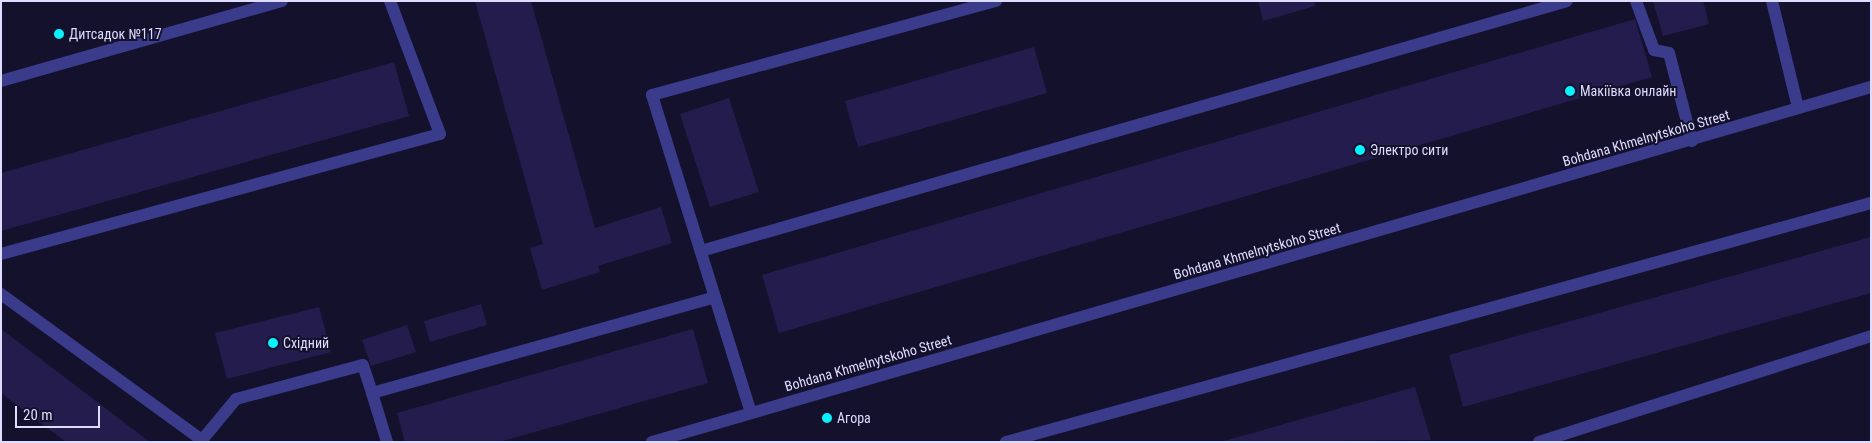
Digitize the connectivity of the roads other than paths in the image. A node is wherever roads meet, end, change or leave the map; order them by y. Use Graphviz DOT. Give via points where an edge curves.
graph roads {
  1 [pos="282,1"];
  2 [pos="390,1"];
  3 [pos="996,1"];
  4 [pos="1567,1"];
  5 [pos="1636,1"];
  6 [pos="1772,1"];
  7 [pos="1,81"];
  8 [pos="1871,87"];
  9 [pos="1798,108"];
  10 [pos="1692,141"];
  11 [pos="1871,203"];
  12 [pos="701,251"];
  13 [pos="1,254"];
  14 [pos="1,294"];
  15 [pos="715,297"];
  16 [pos="1871,336"];
  17 [pos="372,393"];
  18 [pos="751,413"];
  19 [pos="387,442"];
  20 [pos="652,442"];
  21 [pos="1006,442"];
  22 [pos="1539,442"];
  1 -- 7 [label="street"];
  2 -- 13 [label="street" via="440,134"];
  3 -- 12 [label="street" via="652,95"];
  4 -- 12 [label="street"];
  5 -- 10 [label="street" via="1654,50 1669,53"];
  6 -- 9 [label="street"];
  8 -- 9 [label="street, Bohdana Khmelnytskoho Street"];
  9 -- 10 [label="street, Bohdana Khmelnytskoho Street"];
  10 -- 18 [label="street, Bohdana Khmelnytskoho Street"];
  11 -- 21 [label="street"];
  12 -- 15 [label="street"];
  14 -- 17 [label="street" via="202,440 236,398 363,365"];
  15 -- 17 [label="street"];
  15 -- 18 [label="street"];
  16 -- 22 [label="street"];
  17 -- 19 [label="street"];
  18 -- 20 [label="street, Bohdana Khmelnytskoho Street"];
}
